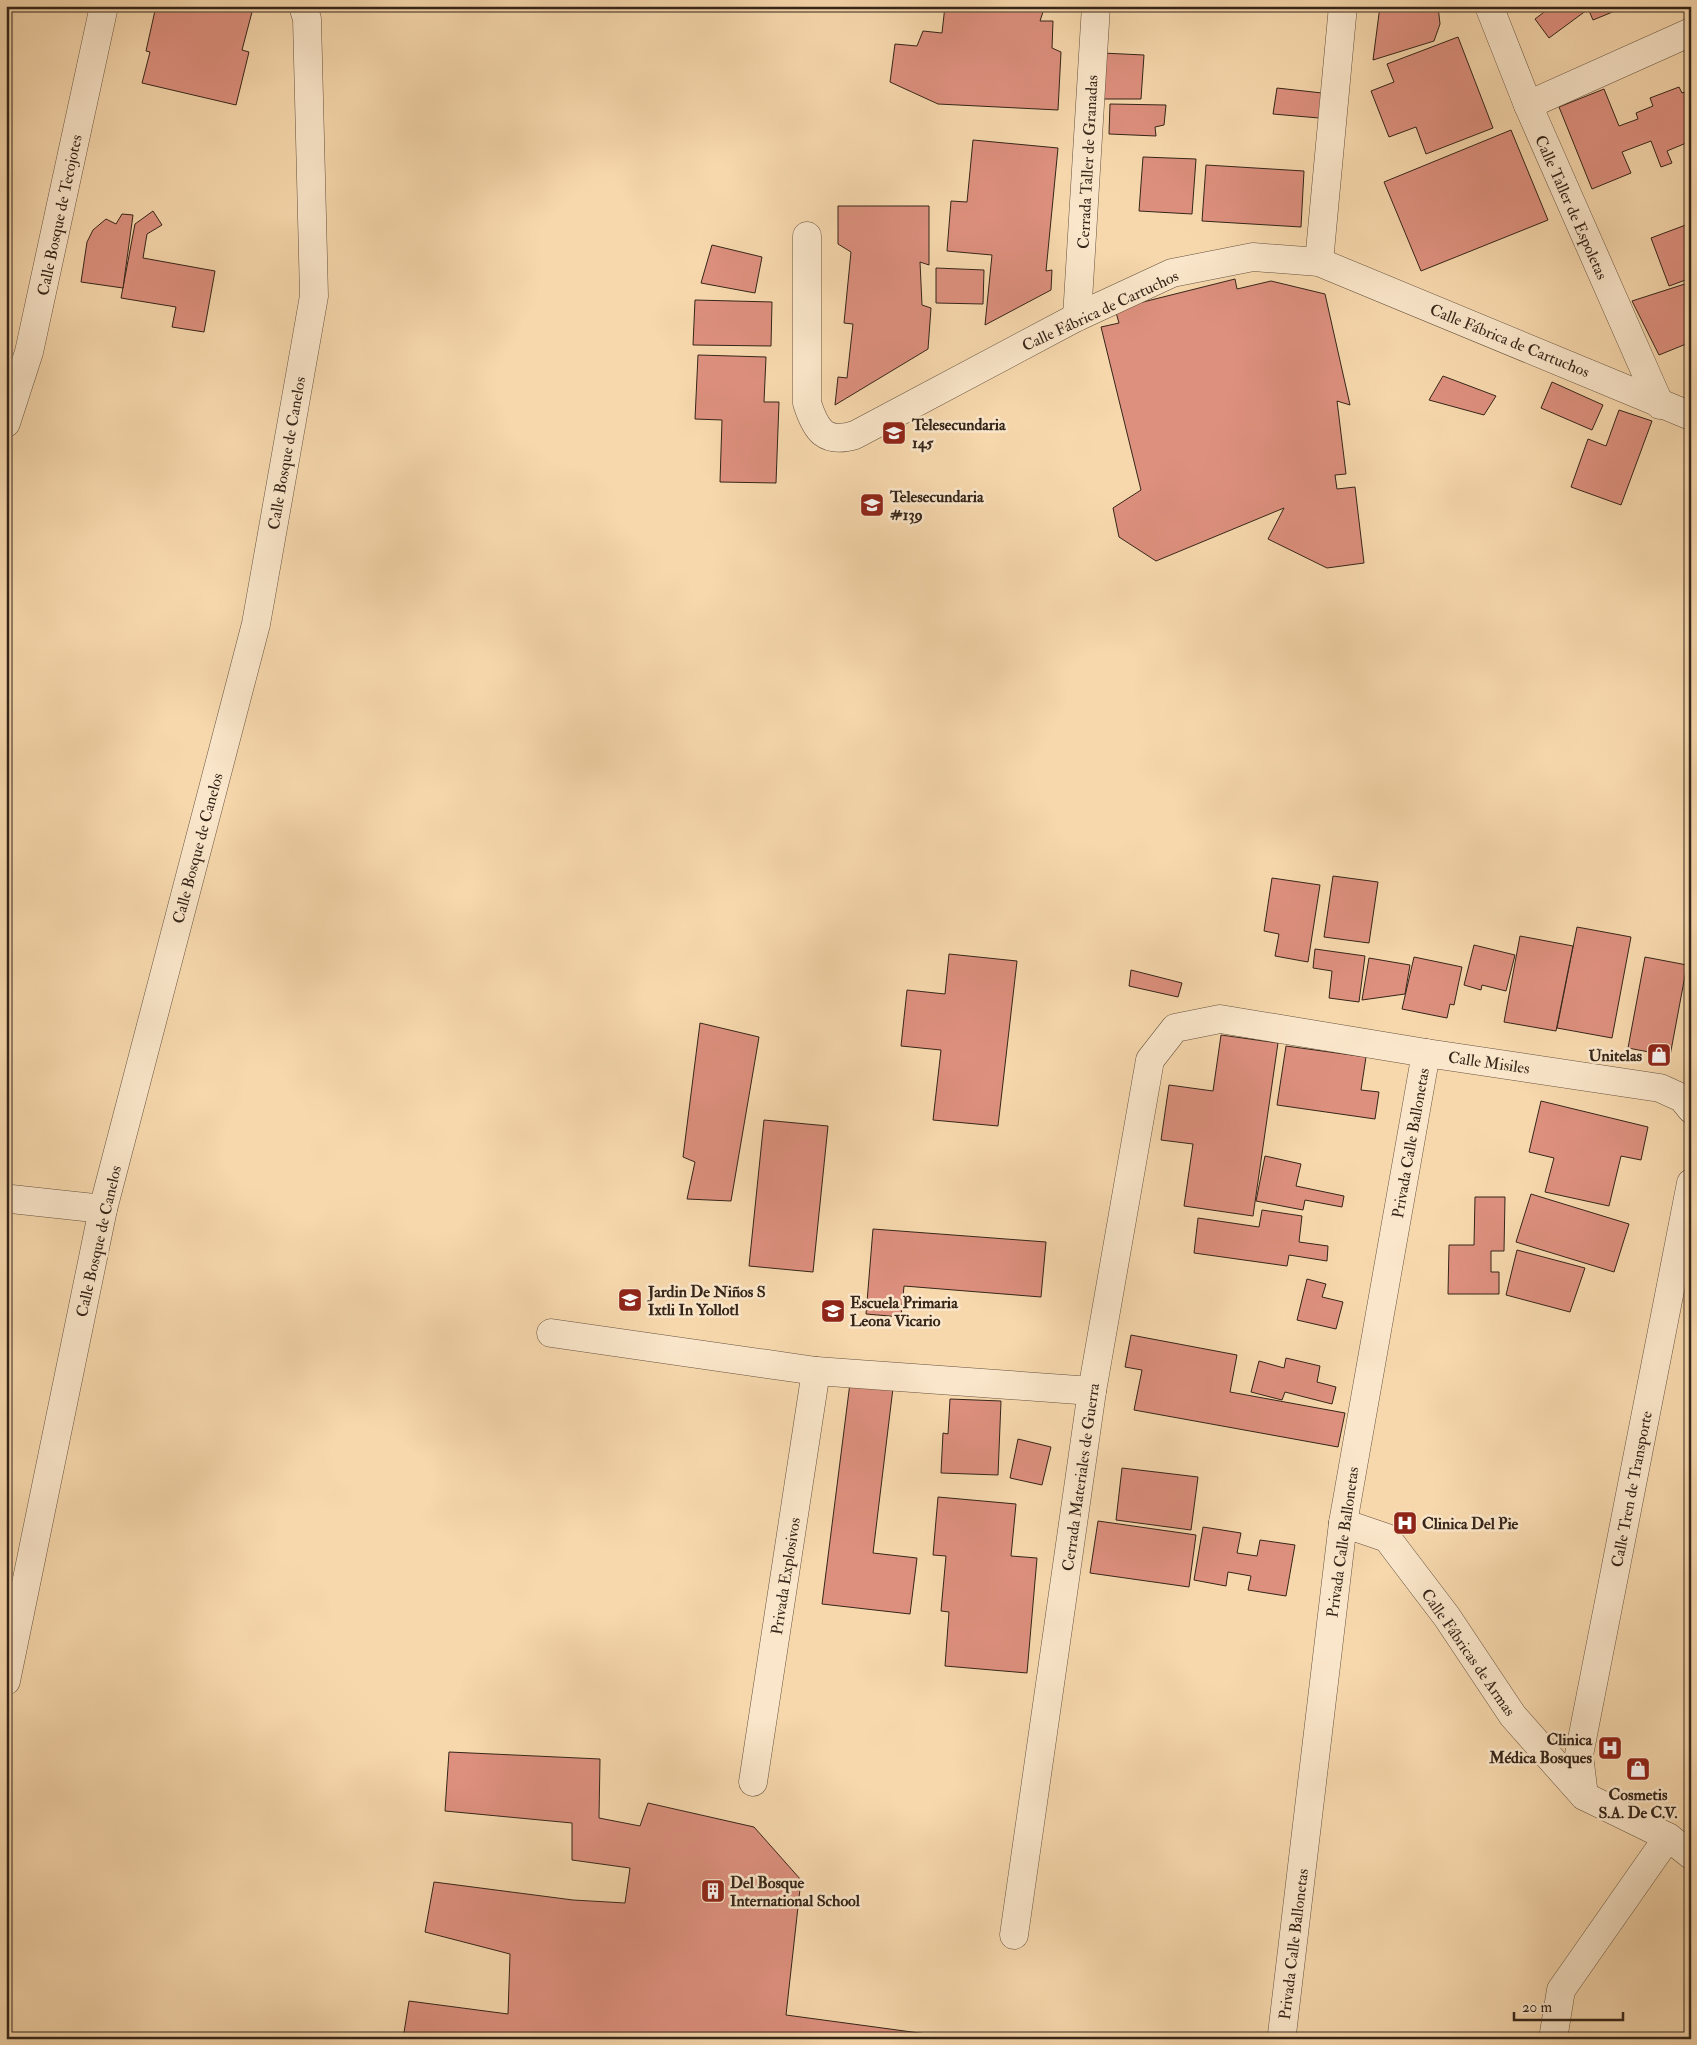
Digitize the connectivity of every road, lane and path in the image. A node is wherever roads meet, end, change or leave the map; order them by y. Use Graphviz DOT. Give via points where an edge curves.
graph roads {
  1 [pos="104,6"];
  2 [pos="303,6"];
  3 [pos="1096,6"];
  4 [pos="1343,6"];
  5 [pos="1489,6"];
  6 [pos="1691,32"];
  7 [pos="1528,105"];
  8 [pos="807,236"];
  9 [pos="1319,262"];
  10 [pos="1078,317"];
  11 [pos="1660,405"];
  12 [pos="1691,416"];
  13 [pos="6,423"];
  14 [pos="1176,1028"];
  15 [pos="1426,1053"];
  16 [pos="1687,1104"];
  17 [pos="1691,1183"];
  18 [pos="6,1200"];
  19 [pos="103,1209"];
  20 [pos="551,1333"];
  21 [pos="816,1371"];
  22 [pos="1092,1391"];
  23 [pos="1342,1523"];
  24 [pos="6,1682"];
  25 [pos="753,1782"];
  26 [pos="1584,1796"];
  27 [pos="1668,1837"];
  28 [pos="1691,1855"];
  29 [pos="1014,1935"];
  30 [pos="1282,2034"];
  31 [pos="1553,2039"];
  1 -- 13 [label="street, Calle Bosque de Tecojotes" via="29,352"];
  2 -- 19 [label="street, Calle Bosque de Canelos" via="307,19 313,305 256,624"];
  3 -- 10 [label="street, Cerrada Taller de Granadas"];
  4 -- 9 [label="street"];
  5 -- 7 [label="street, Calle Taller de Espoletas"];
  6 -- 7 [label="street"];
  7 -- 11 [label="street, Calle Taller de Espoletas"];
  8 -- 10 [label="street, Calle Fábrica de Cartuchos" via="807,404 813,422 826,436 840,440 855,435"];
  9 -- 10 [label="street, Calle Fábrica de Cartuchos" via="1253,258 1172,273"];
  9 -- 11 [label="street, Calle Fábrica de Cartuchos" via="1572,365"];
  11 -- 12 [label="street, Calle Fábrica de Cartuchos"];
  14 -- 15 [label="street, Calle Misiles" via="1220,1019"];
  14 -- 22 [label="street, Cerrada Materiales de Guerra" via="1150,1060"];
  15 -- 16 [label="street, Calle Misiles" via="1660,1088"];
  15 -- 23 [label="street, Privada Calle Ballonetas"];
  17 -- 26 [label="street, Calle Tren de Transporte" via="1579,1755"];
  18 -- 19 [label="street"];
  19 -- 24 [label="street, Calle Bosque de Canelos"];
  20 -- 21 [label="street"];
  21 -- 22 [label="street"];
  21 -- 25 [label="street, Privada Explosivos"];
  22 -- 29 [label="street, Cerrada Materiales de Guerra"];
  23 -- 26 [label="street, Calle Fábricas de Armas" via="1387,1538 1447,1617 1513,1716"];
  23 -- 30 [label="street, Privada Calle Ballonetas"];
  26 -- 27 [label="street, Calle Fábricas de Armas"];
  27 -- 28 [label="street, Calle Fábricas de Armas"];
  27 -- 31 [label="street" via="1561,1990"];
}
